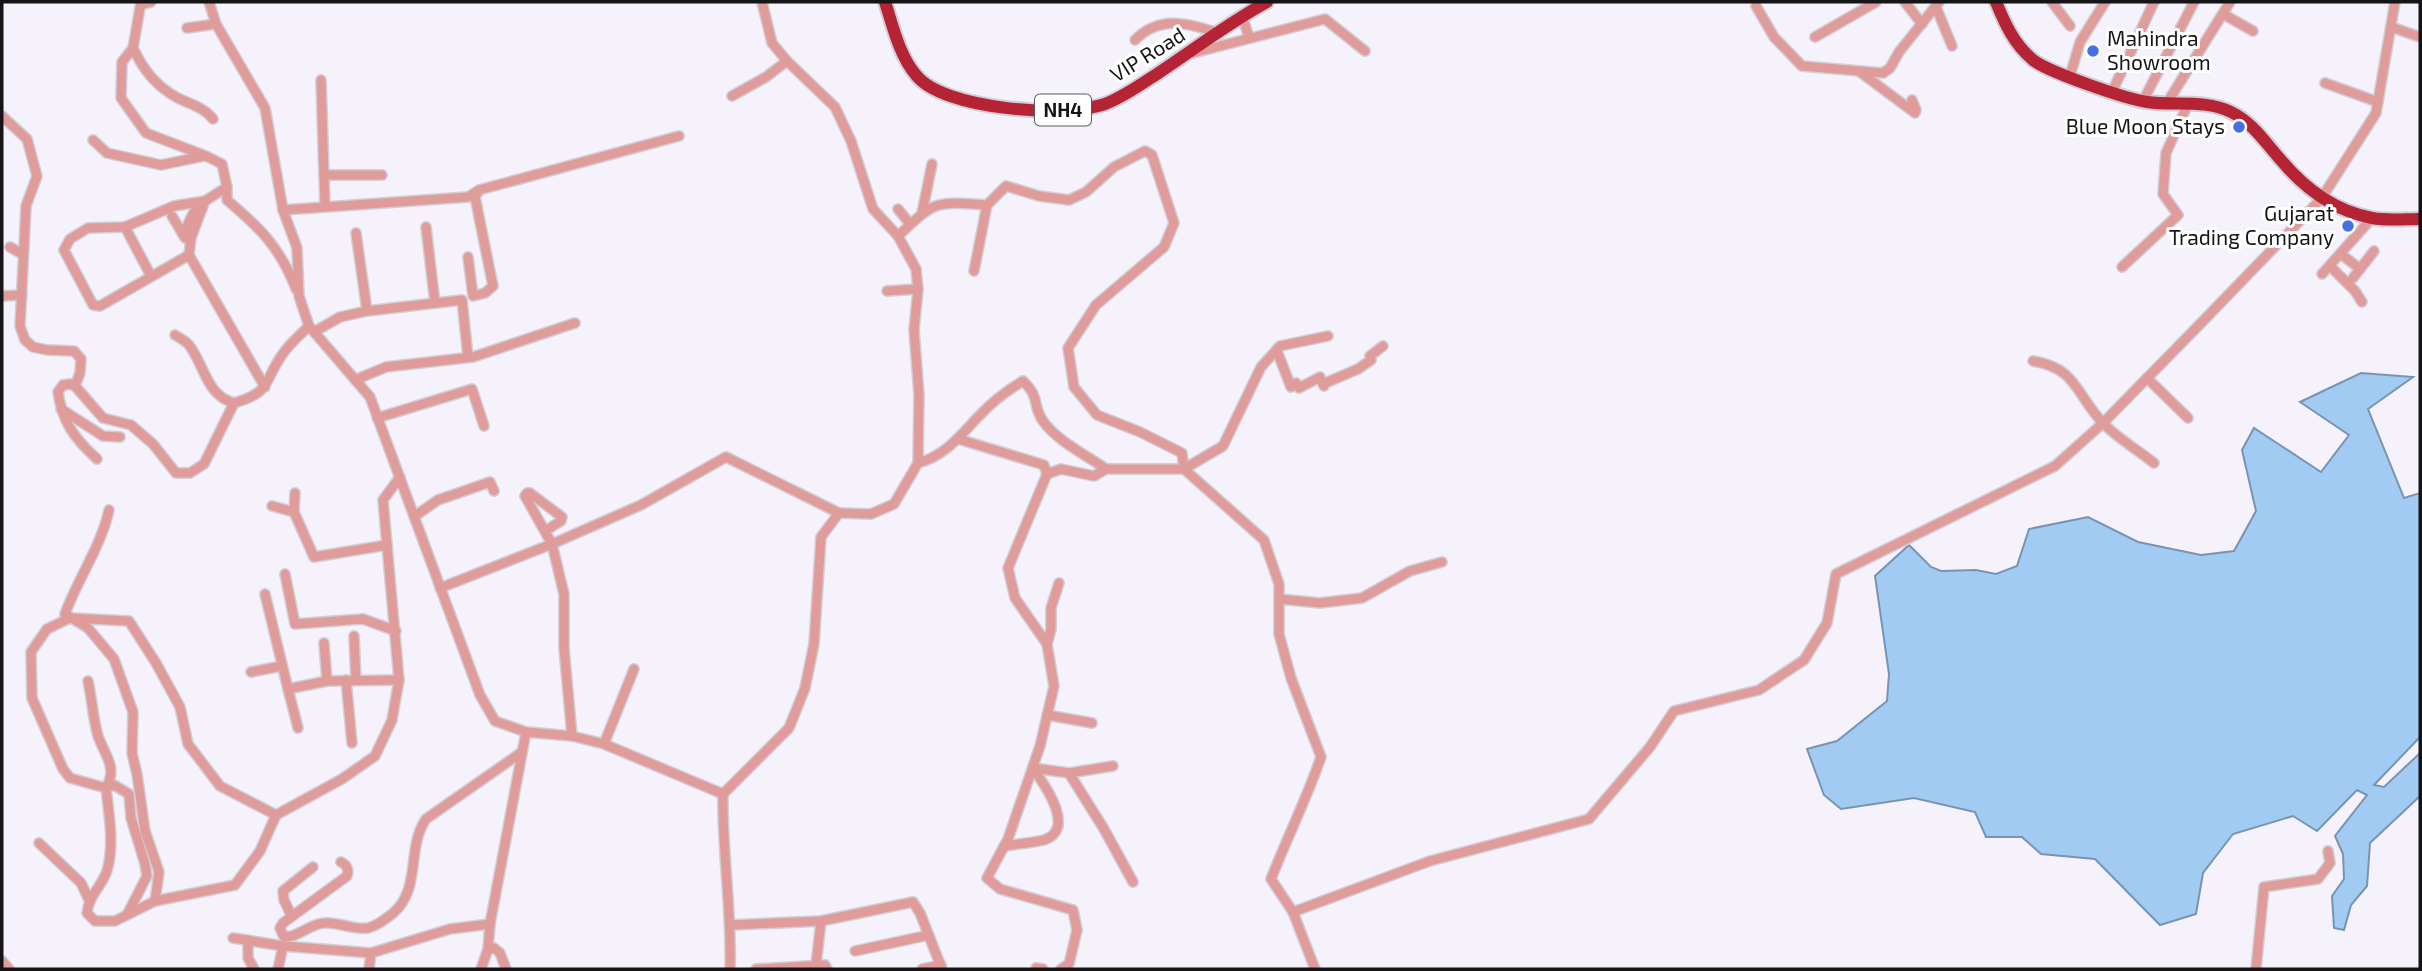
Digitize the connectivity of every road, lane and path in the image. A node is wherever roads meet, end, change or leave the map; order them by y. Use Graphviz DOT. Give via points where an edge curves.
graph roads {
  1 [pos="151,2"];
  2 [pos="209,2"];
  3 [pos="762,2"];
  4 [pos="885,2"];
  5 [pos="1267,2"];
  6 [pos="1876,2"];
  7 [pos="1905,2"];
  8 [pos="1996,2"];
  9 [pos="2052,2"];
  10 [pos="2105,2"];
  11 [pos="2154,2"];
  12 [pos="2194,2"];
  13 [pos="2230,2"];
  14 [pos="2395,2"];
  15 [pos="141,3"];
  16 [pos="1937,4"];
  17 [pos="1756,6"];
  18 [pos="2223,14"];
  19 [pos="1242,16"];
  20 [pos="216,24"];
  21 [pos="1922,24"];
  22 [pos="2070,26"];
  23 [pos="2391,27"];
  24 [pos="187,28"];
  25 [pos="2253,30"];
  26 [pos="1219,33"];
  27 [pos="1249,37"];
  28 [pos="1815,37"];
  29 [pos="2420,37"];
  30 [pos="1135,40"];
  31 [pos="1952,46"];
  32 [pos="133,48"];
  33 [pos="1364,51"];
  34 [pos="1186,54"];
  35 [pos="787,61"];
  36 [pos="1858,71"];
  37 [pos="2070,76"];
  38 [pos="321,80"];
  39 [pos="2325,83"];
  40 [pos="2112,92"];
  41 [pos="732,96"];
  42 [pos="1912,100"];
  43 [pos="2143,101"];
  44 [pos="2378,102"];
  45 [pos="2167,103"];
  46 [pos="2188,104"];
  47 [pos="2,116"];
  48 [pos="214,119"];
  49 [pos="679,136"];
  50 [pos="93,140"];
  51 [pos="206,156"];
  52 [pos="932,164"];
  53 [pos="382,174"];
  54 [pos="324,175"];
  55 [pos="227,187"];
  56 [pos="478,190"];
  57 [pos="2321,199"];
  58 [pos="203,204"];
  59 [pos="987,205"];
  60 [pos="326,207"];
  61 [pos="898,209"];
  62 [pos="283,210"];
  63 [pos="922,213"];
  64 [pos="172,216"];
  65 [pos="2372,218"];
  66 [pos="2420,219"];
  67 [pos="910,224"];
  68 [pos="125,227"];
  69 [pos="426,227"];
  70 [pos="356,233"];
  71 [pos="898,236"];
  72 [pos="10,247"];
  73 [pos="2375,251"];
  74 [pos="22,254"];
  75 [pos="2341,254"];
  76 [pos="189,255"];
  77 [pos="468,257"];
  78 [pos="2330,266"];
  79 [pos="2122,267"];
  80 [pos="2360,269"];
  81 [pos="974,271"];
  82 [pos="2322,274"];
  83 [pos="151,276"];
  84 [pos="2353,278"];
  85 [pos="918,289"];
  86 [pos="887,292"];
  87 [pos="22,295"];
  88 [pos="2,296"];
  89 [pos="299,296"];
  90 [pos="2362,302"];
  91 [pos="435,303"];
  92 [pos="367,311"];
  93 [pos="575,323"];
  94 [pos="311,329"];
  95 [pos="175,335"];
  96 [pos="1328,336"];
  97 [pos="1383,346"];
  98 [pos="1277,351"];
  99 [pos="468,358"];
  100 [pos="2033,361"];
  101 [pos="2147,379"];
  102 [pos="355,380"];
  103 [pos="75,386"];
  104 [pos="265,387"];
  105 [pos="234,403"];
  106 [pos="61,409"];
  107 [pos="377,418"];
  108 [pos="2188,418"];
  109 [pos="2103,423"];
  110 [pos="484,425"];
  111 [pos="120,438"];
  112 [pos="958,439"];
  113 [pos="97,458"];
  114 [pos="918,463"];
  115 [pos="2154,463"];
  116 [pos="1106,469"];
  117 [pos="1184,469"];
  118 [pos="1047,474"];
  119 [pos="400,477"];
  120 [pos="495,491"];
  121 [pos="295,493"];
  122 [pos="272,506"];
  123 [pos="109,510"];
  124 [pos="294,512"];
  125 [pos="839,513"];
  126 [pos="415,516"];
  127 [pos="545,531"];
  128 [pos="552,544"];
  129 [pos="387,545"];
  130 [pos="1442,562"];
  131 [pos="285,574"];
  132 [pos="1059,583"];
  133 [pos="440,588"];
  134 [pos="265,594"];
  135 [pos="1279,599"];
  136 [pos="70,618"];
  137 [pos="396,631"];
  138 [pos="354,636"];
  139 [pos="324,643"];
  140 [pos="1047,644"];
  141 [pos="282,666"];
  142 [pos="635,669"];
  143 [pos="251,672"];
  144 [pos="351,680"];
  145 [pos="399,680"];
  146 [pos="88,681"];
  147 [pos="327,681"];
  148 [pos="288,689"];
  149 [pos="1047,715"];
  150 [pos="1092,723"];
  151 [pos="298,728"];
  152 [pos="526,732"];
  153 [pos="572,736"];
  154 [pos="352,743"];
  155 [pos="604,744"];
  156 [pos="522,752"];
  157 [pos="1113,766"];
  158 [pos="1033,768"];
  159 [pos="1069,774"];
  160 [pos="106,788"];
  161 [pos="723,794"];
  162 [pos="276,815"];
  163 [pos="39,843"];
  164 [pos="1004,846"];
  165 [pos="2329,851"];
  166 [pos="341,862"];
  167 [pos="313,867"];
  168 [pos="1133,882"];
  169 [pos="89,900"];
  170 [pos="155,901"];
  171 [pos="1293,912"];
  172 [pos="127,915"];
  173 [pos="291,915"];
  174 [pos="821,921"];
  175 [pos="490,924"];
  176 [pos="731,925"];
  177 [pos="929,935"];
  178 [pos="233,938"];
  179 [pos="248,940"];
  180 [pos="283,946"];
  181 [pos="488,949"];
  182 [pos="855,951"];
  183 [pos="371,953"];
  184 [pos="2,961"];
  185 [pos="816,965"];
  186 [pos="941,967"];
  187 [pos="9,969"];
  188 [pos="254,969"];
  189 [pos="278,969"];
  190 [pos="369,969"];
  191 [pos="481,969"];
  192 [pos="506,969"];
  193 [pos="730,969"];
  194 [pos="756,969"];
  195 [pos="827,969"];
  196 [pos="922,969"];
  197 [pos="1061,969"];
  198 [pos="1315,969"];
  199 [pos="2256,969"];
  1 -- 15 [label="street"];
  2 -- 20 [label="street"];
  3 -- 35 [label="street" via="772,43"];
  4 -- 34 [label="highway, VIP Road / NH4" via="901,50 916,76 930,88 966,102 1081,110 1106,104"];
  5 -- 19 [label="highway, VIP Road / NH4"];
  6 -- 28 [label="street"];
  7 -- 21 [label="street"];
  8 -- 37 [label="highway" via="2015,42 2035,62"];
  9 -- 22 [label="street"];
  10 -- 37 [label="street" via="2080,42"];
  11 -- 40 [label="street"];
  12 -- 43 [label="street"];
  13 -- 18 [label="street"];
  14 -- 23 [label="street"];
  15 -- 32 [label="street"];
  16 -- 21 [label="street"];
  16 -- 31 [label="street"];
  17 -- 36 [label="street" via="1774,37 1802,66"];
  18 -- 25 [label="street"];
  18 -- 45 [label="street"];
  19 -- 26 [label="highway, VIP Road / NH4"];
  19 -- 27 [label="street"];
  20 -- 24 [label="street"];
  20 -- 62 [label="street" via="265,108"];
  21 -- 36 [label="street" via="1890,68"];
  23 -- 29 [label="street"];
  23 -- 44 [label="street"];
  26 -- 30 [label="street" via="1193,24 1165,22 1144,30"];
  26 -- 34 [label="highway, VIP Road / NH4"];
  27 -- 33 [label="street" via="1325,19"];
  27 -- 34 [label="street"];
  32 -- 48 [label="street" via="155,82"];
  32 -- 51 [label="street" via="122,62 121,98 146,132"];
  35 -- 41 [label="street"];
  35 -- 71 [label="street" via="835,107 873,209"];
  36 -- 42 [label="street" via="1915,113"];
  37 -- 40 [label="highway"];
  38 -- 54 [label="street"];
  39 -- 44 [label="street"];
  40 -- 43 [label="highway"];
  43 -- 45 [label="highway"];
  44 -- 57 [label="street" via="2376,113"];
  45 -- 46 [label="highway"];
  46 -- 57 [label="highway" via="2230,111 2247,122"];
  46 -- 79 [label="street" via="2166,153 2163,194 2178,215"];
  47 -- 74 [label="street" via="27,139 37,176 26,206"];
  49 -- 56 [label="street"];
  50 -- 51 [label="street" via="107,153 161,165"];
  51 -- 55 [label="street" via="222,164"];
  52 -- 63 [label="street"];
  53 -- 54 [label="street"];
  54 -- 60 [label="street"];
  55 -- 58 [label="street"];
  55 -- 89 [label="street" via="227,200 263,231 289,270"];
  56 -- 60 [label="street" via="468,197"];
  56 -- 77 [label="street" via="475,197 493,286 485,293 473,296"];
  57 -- 65 [label="highway"];
  57 -- 101 [label="street"];
  58 -- 64 [label="street" via="194,212 184,237"];
  58 -- 68 [label="street" via="174,206"];
  58 -- 76 [label="street"];
  59 -- 63 [label="street" via="949,201"];
  59 -- 81 [label="street"];
  59 -- 117 [label="street" via="1006,186 1069,200 1086,192 1114,167 1145,151 1152,155 1174,223 1164,247 1096,305 1068,348 1074,387 1097,415 1182,453"];
  60 -- 62 [label="street"];
  61 -- 67 [label="street"];
  62 -- 89 [label="street" via="297,248"];
  63 -- 67 [label="street"];
  65 -- 66 [label="highway"];
  65 -- 75 [label="street"];
  67 -- 71 [label="street"];
  68 -- 83 [label="street"];
  68 -- 83 [label="street" via="88,228 70,239 64,250 93,305 100,306"];
  69 -- 91 [label="street"];
  70 -- 92 [label="street"];
  71 -- 85 [label="street" via="916,268"];
  72 -- 74 [label="street"];
  73 -- 80 [label="street"];
  74 -- 87 [label="street"];
  75 -- 78 [label="street"];
  75 -- 80 [label="street"];
  76 -- 83 [label="street"];
  76 -- 104 [label="street"];
  78 -- 82 [label="street"];
  78 -- 90 [label="street"];
  80 -- 84 [label="street"];
  85 -- 86 [label="street"];
  85 -- 114 [label="street" via="914,330"];
  87 -- 88 [label="street"];
  87 -- 103 [label="street" via="20,326 26,340 33,347 74,351 81,359"];
  89 -- 94 [label="street"];
  91 -- 92 [label="street"];
  91 -- 99 [label="street" via="462,300"];
  92 -- 94 [label="street"];
  93 -- 99 [label="street"];
  94 -- 102 [label="street"];
  94 -- 104 [label="street" via="282,355"];
  95 -- 105 [label="street" via="188,344 222,400"];
  96 -- 98 [label="street" via="1280,346"];
  97 -- 98 [label="street" via="1358,369 1324,385 1320,377 1299,387 1296,383 1291,387"];
  98 -- 117 [label="street" via="1261,367 1223,446"];
  99 -- 102 [label="street" via="386,367"];
  100 -- 109 [label="street" via="2049,363 2066,373"];
  101 -- 108 [label="street"];
  101 -- 109 [label="street"];
  102 -- 107 [label="street" via="370,397"];
  103 -- 105 [label="street" via="103,418 131,425 177,473 190,473 204,464"];
  103 -- 106 [label="street" via="63,385 58,392"];
  104 -- 105 [label="street" via="253,398"];
  106 -- 111 [label="street" via="103,436"];
  106 -- 113 [label="street" via="68,428"];
  107 -- 110 [label="street" via="472,389"];
  107 -- 119 [label="street"];
  109 -- 115 [label="street"];
  109 -- 171 [label="street" via="2055,466 1836,574 1827,623 1804,660 1759,690 1674,711 1589,819 1430,861"];
  112 -- 114 [label="street" via="933,459"];
  112 -- 116 [label="street" via="1003,393 1023,382 1034,391 1041,419"];
  112 -- 118 [label="street" via="1044,465"];
  114 -- 125 [label="street" via="894,503 871,514"];
  116 -- 117 [label="street"];
  116 -- 118 [label="street" via="1094,476 1061,469"];
  117 -- 135 [label="street" via="1264,540 1279,584"];
  118 -- 140 [label="street" via="1008,568 1015,597"];
  119 -- 126 [label="street"];
  119 -- 129 [label="street" via="383,500"];
  120 -- 126 [label="street" via="490,482 438,500"];
  121 -- 124 [label="street"];
  122 -- 124 [label="street"];
  123 -- 136 [label="street" via="105,531 65,614"];
  124 -- 129 [label="street" via="314,557"];
  125 -- 128 [label="street" via="726,457 642,505"];
  125 -- 161 [label="street" via="821,537 814,644 805,688 789,728"];
  126 -- 133 [label="street"];
  127 -- 127 [label="street" via="562,517 527,493 525,496"];
  127 -- 128 [label="street"];
  128 -- 133 [label="street"];
  128 -- 153 [label="street" via="564,594"];
  129 -- 137 [label="street"];
  130 -- 135 [label="street" via="1410,570 1362,598 1320,603"];
  131 -- 137 [label="street" via="295,624 363,619"];
  132 -- 140 [label="street"];
  133 -- 152 [label="street" via="480,695 495,721"];
  134 -- 141 [label="street"];
  135 -- 171 [label="street" via="1279,634 1321,757 1271,879"];
  136 -- 160 [label="street" via="47,629 31,652 32,698 69,778"];
  136 -- 162 [label="street" via="129,621 180,707 188,744 220,786"];
  136 -- 170 [label="street" via="88,628 114,659 133,712 132,753 145,831 159,872"];
  137 -- 145 [label="street"];
  138 -- 144 [label="street"];
  139 -- 147 [label="street"];
  140 -- 149 [label="street" via="1054,686"];
  141 -- 143 [label="street"];
  141 -- 148 [label="street"];
  142 -- 155 [label="street"];
  144 -- 145 [label="street"];
  144 -- 147 [label="street"];
  144 -- 154 [label="street"];
  145 -- 162 [label="street" via="392,720 375,757"];
  146 -- 160 [label="street" via="98,736 109,758 111,779"];
  147 -- 148 [label="street"];
  148 -- 151 [label="street"];
  149 -- 150 [label="street"];
  149 -- 158 [label="street"];
  152 -- 153 [label="street"];
  152 -- 156 [label="street"];
  153 -- 155 [label="street"];
  155 -- 161 [label="street"];
  156 -- 173 [label="street" via="426,819 419,830 408,893 381,923 358,929 327,922 284,937 280,928"];
  156 -- 175 [label="street"];
  157 -- 159 [label="street"];
  158 -- 159 [label="street"];
  158 -- 164 [label="street"];
  158 -- 164 [label="street" via="1059,814 1056,831 1046,839"];
  159 -- 168 [label="street"];
  160 -- 169 [label="street" via="111,834 108,870"];
  160 -- 172 [label="street" via="114,785 129,794 145,863 147,876"];
  161 -- 176 [label="street" via="722,839"];
  162 -- 170 [label="street" via="260,851 235,885"];
  163 -- 169 [label="street" via="81,883"];
  164 -- 197 [label="street" via="987,878 1000,890 1073,910 1077,930 1069,964"];
  165 -- 199 [label="street" via="2330,863 2318,879 2264,887"];
  166 -- 173 [label="street" via="348,871 344,880"];
  167 -- 173 [label="street" via="283,891"];
  169 -- 172 [label="street" via="87,912 95,921 115,921"];
  170 -- 172 [label="street"];
  171 -- 198 [label="street"];
  174 -- 176 [label="street"];
  174 -- 177 [label="street" via="913,902"];
  174 -- 185 [label="street"];
  175 -- 181 [label="street"];
  175 -- 183 [label="street" via="450,929"];
  176 -- 193 [label="street"];
  177 -- 182 [label="street"];
  177 -- 186 [label="street"];
  178 -- 179 [label="street"];
  179 -- 180 [label="street"];
  179 -- 188 [label="street" via="248,958"];
  180 -- 183 [label="street"];
  180 -- 189 [label="street"];
  181 -- 191 [label="street"];
  181 -- 192 [label="street" via="500,953"];
  183 -- 190 [label="street"];
  184 -- 187 [label="street"];
  185 -- 194 [label="street"];
  185 -- 195 [label="street"];
  186 -- 196 [label="street"];
}
